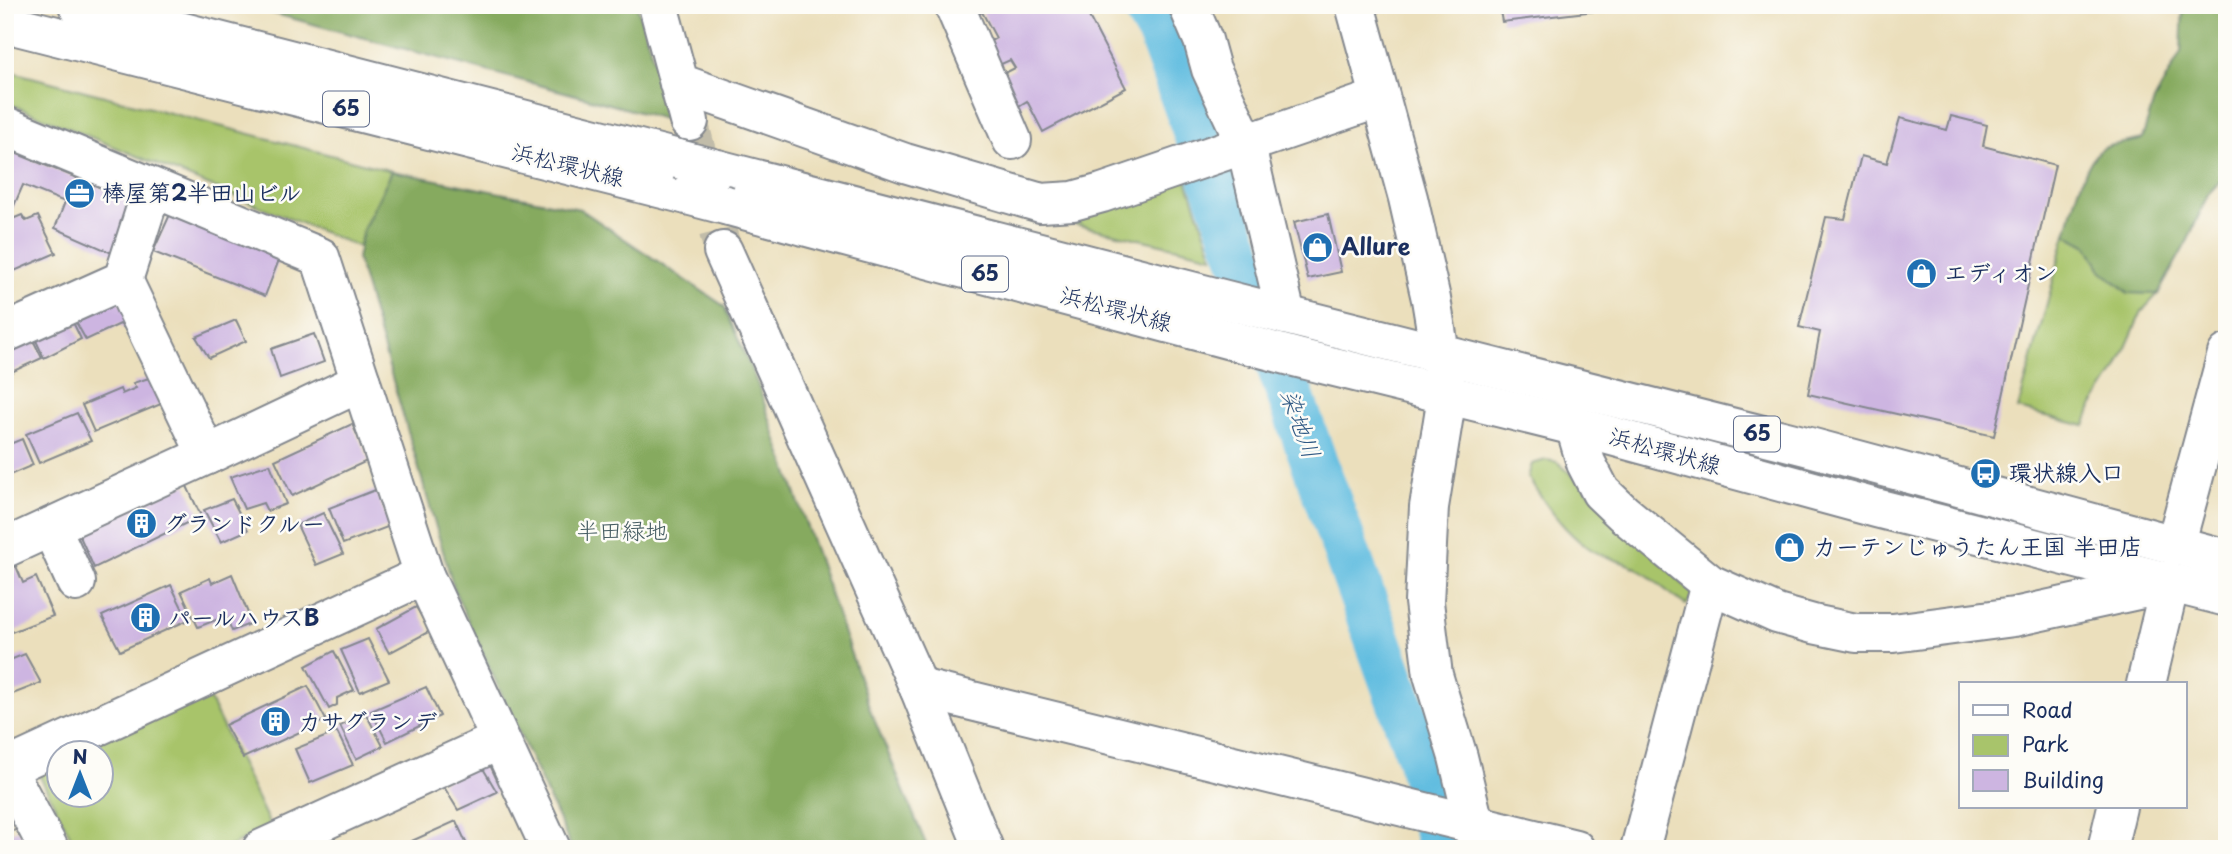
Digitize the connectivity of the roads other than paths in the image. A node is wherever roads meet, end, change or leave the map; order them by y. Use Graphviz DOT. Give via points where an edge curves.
graph roads {
  1 [pos="78,5"];
  2 [pos="658,5"];
  3 [pos="954,5"];
  4 [pos="1188,5"];
  5 [pos="1355,5"];
  6 [pos="5,23"];
  7 [pos="679,83"];
  8 [pos="1380,98"];
  9 [pos="689,121"];
  10 [pos="5,126"];
  11 [pos="1012,140"];
  12 [pos="1237,145"];
  13 [pos="152,189"];
  14 [pos="723,251"];
  15 [pos="123,280"];
  16 [pos="1286,315"];
  17 [pos="5,333"];
  18 [pos="1438,353"];
  19 [pos="2227,354"];
  20 [pos="361,382"];
  21 [pos="1447,396"];
  22 [pos="1575,426"];
  23 [pos="207,455"];
  24 [pos="51,527"];
  25 [pos="2175,545"];
  26 [pos="5,548"];
  27 [pos="2227,559"];
  28 [pos="424,575"];
  29 [pos="76,582"];
  30 [pos="2170,583"];
  31 [pos="1710,584"];
  32 [pos="2227,597"];
  33 [pos="2146,682"];
  34 [pos="919,688"];
  35 [pos="500,740"];
  36 [pos="6,768"];
  37 [pos="2117,808"];
  38 [pos="1470,830"];
  39 [pos="50,849"];
  40 [pos="262,849"];
  41 [pos="551,849"];
  42 [pos="984,849"];
  43 [pos="1575,849"];
  44 [pos="1640,849"];
  45 [pos="2107,849"];
  1 -- 16 [label="street, 浜松環状線 / 65, bridge"];
  2 -- 7 [label="street"];
  3 -- 11 [label="street"];
  4 -- 12 [label="street"];
  5 -- 8 [label="street"];
  6 -- 21 [label="street, 浜松環状線 / 65, bridge" via="687,195"];
  7 -- 9 [label="street"];
  7 -- 12 [label="street" via="905,163 1041,203 1079,200"];
  8 -- 12 [label="street"];
  8 -- 18 [label="street" via="1408,198"];
  10 -- 13 [label="street"];
  12 -- 16 [label="street"];
  13 -- 15 [label="street"];
  13 -- 20 [label="street" via="320,257"];
  14 -- 34 [label="street"];
  15 -- 17 [label="street"];
  15 -- 23 [label="street"];
  16 -- 18 [label="street, 浜松環状線 / 65"];
  18 -- 21 [label="street"];
  18 -- 25 [label="street, 浜松環状線 / 65"];
  19 -- 25 [label="street"];
  20 -- 23 [label="street"];
  20 -- 28 [label="street"];
  21 -- 22 [label="street, 浜松環状線 / 65"];
  21 -- 38 [label="street" via="1429,506 1424,602 1433,676"];
  22 -- 30 [label="street, 浜松環状線 / 65"];
  22 -- 31 [label="street" via="1586,464 1601,492"];
  23 -- 24 [label="street"];
  24 -- 26 [label="street"];
  24 -- 29 [label="street"];
  25 -- 27 [label="street, 浜松環状線 / 65"];
  28 -- 35 [label="street"];
  28 -- 36 [label="street"];
  30 -- 31 [label="street" via="2014,617 1893,633 1856,633 1813,624 1777,614"];
  30 -- 32 [label="street, 浜松環状線 / 65"];
  30 -- 33 [label="street"];
  31 -- 44 [label="street"];
  34 -- 38 [label="street" via="1400,805"];
  34 -- 42 [label="street"];
  35 -- 40 [label="street"];
  35 -- 41 [label="street"];
  36 -- 39 [label="street"];
  37 -- 45 [label="street"];
  38 -- 43 [label="street"];
}
